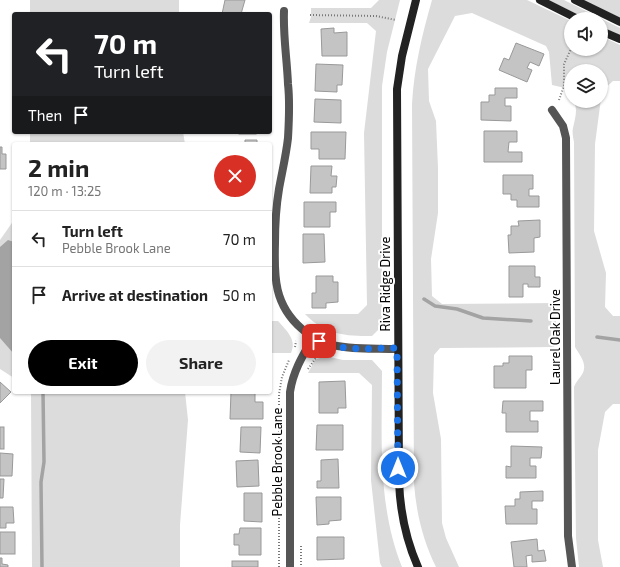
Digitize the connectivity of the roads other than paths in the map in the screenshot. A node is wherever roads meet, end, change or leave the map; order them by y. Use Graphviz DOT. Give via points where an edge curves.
graph roads {
  1 [pos="416,0"];
  2 [pos="540,0"];
  3 [pos="576,0"];
  4 [pos="284,11"];
  5 [pos="564,12"];
  6 [pos="620,22"];
  7 [pos="608,34"];
  8 [pos="620,40"];
  9 [pos="552,110"];
  10 [pos="314,338"];
  11 [pos="397,348"];
  12 [pos="290,567"];
  13 [pos="418,567"];
  14 [pos="572,567"];
  1 -- 11 [label="street, Riva Ridge Drive" via="397,89"];
  2 -- 5 [label="street"];
  3 -- 6 [label="street"];
  4 -- 10 [label="street" via="283,33 289,95 288,130 276,210 275,278 278,294 287,313"];
  7 -- 8 [label="street"];
  9 -- 14 [label="street, Laurel Oak Drive" via="563,126 566,138 568,536"];
  10 -- 11 [label="street" via="341,347"];
  10 -- 12 [label="street, Pebble Brook Lane" via="297,366 290,392"];
  11 -- 13 [label="street, Riva Ridge Drive" via="400,499 408,539"];
}
